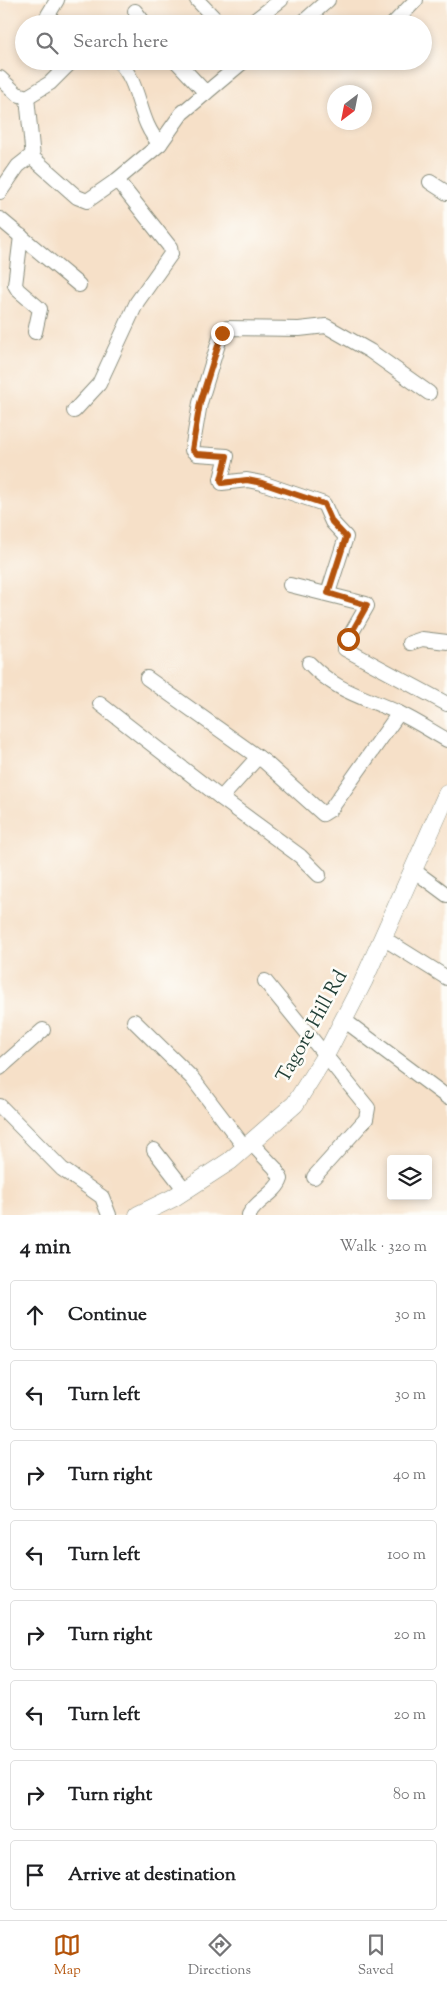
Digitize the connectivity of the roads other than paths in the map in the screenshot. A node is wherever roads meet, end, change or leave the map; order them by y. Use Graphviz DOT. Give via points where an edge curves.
graph roads {
  1 [pos="57,0"];
  2 [pos="197,0"];
  3 [pos="281,0"];
  4 [pos="328,0"];
  5 [pos="416,0"];
  6 [pos="135,10"];
  7 [pos="49,15"];
  8 [pos="139,15"];
  9 [pos="211,15"];
  10 [pos="262,15"];
  11 [pos="311,15"];
  12 [pos="402,15"];
  13 [pos="63,70"];
  14 [pos="125,70"];
  15 [pos="184,70"];
  16 [pos="233,70"];
  17 [pos="0,78"];
  18 [pos="206,93"];
  19 [pos="28,97"];
  20 [pos="160,144"];
  21 [pos="32,155"];
  22 [pos="117,180"];
  23 [pos="430,182"];
  24 [pos="0,192"];
  25 [pos="447,192"];
  26 [pos="0,219"];
  27 [pos="21,236"];
  28 [pos="79,285"];
  29 [pos="35,332"];
  30 [pos="429,393"];
  31 [pos="74,411"];
  32 [pos="290,585"];
  33 [pos="328,593"];
  34 [pos="447,642"];
  35 [pos="410,644"];
  36 [pos="309,663"];
  37 [pos="146,678"];
  38 [pos="100,704"];
  39 [pos="447,704"];
  40 [pos="399,713"];
  41 [pos="447,740"];
  42 [pos="258,757"];
  43 [pos="447,794"];
  44 [pos="221,798"];
  45 [pos="412,869"];
  46 [pos="319,875"];
  47 [pos="447,895"];
  48 [pos="383,938"];
  49 [pos="447,978"];
  50 [pos="265,981"];
  51 [pos="344,1020"];
  52 [pos="134,1021"];
  53 [pos="43,1030"];
  54 [pos="325,1056"];
  55 [pos="0,1068"];
  56 [pos="447,1097"];
  57 [pos="0,1106"];
  58 [pos="249,1147"];
  59 [pos="154,1150"];
  60 [pos="314,1177"];
  61 [pos="186,1190"];
  62 [pos="109,1215"];
  63 [pos="138,1215"];
  64 [pos="249,1215"];
  1 -- 7 [label="street"];
  2 -- 9 [label="street"];
  3 -- 10 [label="street"];
  4 -- 11 [label="street"];
  5 -- 12 [label="street"];
  6 -- 8 [label="street"];
  13 -- 19 [label="street"];
  14 -- 20 [label="street" via="146,127"];
  15 -- 18 [label="street"];
  16 -- 18 [label="street"];
  17 -- 19 [label="street" via="17,94"];
  18 -- 20 [label="street" via="182,113"];
  19 -- 21 [label="street"];
  20 -- 22 [label="street"];
  21 -- 22 [label="street" via="39,165 84,201"];
  21 -- 24 [label="street" via="18,166"];
  22 -- 31 [label="street" via="170,247 172,254 134,308 99,384"];
  23 -- 25 [label="street"];
  26 -- 27 [label="street"];
  27 -- 28 [label="street"];
  27 -- 29 [label="street" via="15,285 40,309"];
  30 -- 33 [label="street" via="370,351 326,326 299,330 223,330 200,403 192,450 197,454 227,456 222,483 247,480 262,483 324,504 332,522 346,537"];
  32 -- 33 [label="street"];
  33 -- 39 [label="street" via="367,605 345,650"];
  34 -- 35 [label="street" via="422,639"];
  36 -- 40 [label="street" via="336,687"];
  37 -- 42 [label="street"];
  38 -- 44 [label="street"];
  40 -- 41 [label="street"];
  40 -- 42 [label="street" via="326,814 317,811"];
  42 -- 44 [label="street"];
  43 -- 45 [label="main road, Tagore Hill Rd"];
  44 -- 46 [label="street" via="300,856"];
  45 -- 47 [label="street"];
  45 -- 48 [label="main road, Tagore Hill Rd"];
  48 -- 49 [label="street"];
  48 -- 51 [label="main road, Tagore Hill Rd"];
  50 -- 54 [label="street"];
  51 -- 54 [label="main road, Tagore Hill Rd"];
  51 -- 56 [label="street"];
  52 -- 58 [label="street" via="192,1078"];
  53 -- 55 [label="street"];
  54 -- 58 [label="main road, Tagore Hill Rd" via="295,1104"];
  54 -- 60 [label="street" via="365,1102 369,1112"];
  57 -- 62 [label="street" via="58,1164 96,1192"];
  58 -- 61 [label="main road, Tagore Hill Rd"];
  58 -- 64 [label="street" via="275,1168 281,1179"];
  59 -- 61 [label="street"];
  61 -- 63 [label="main road, Tagore Hill Rd"];
}
